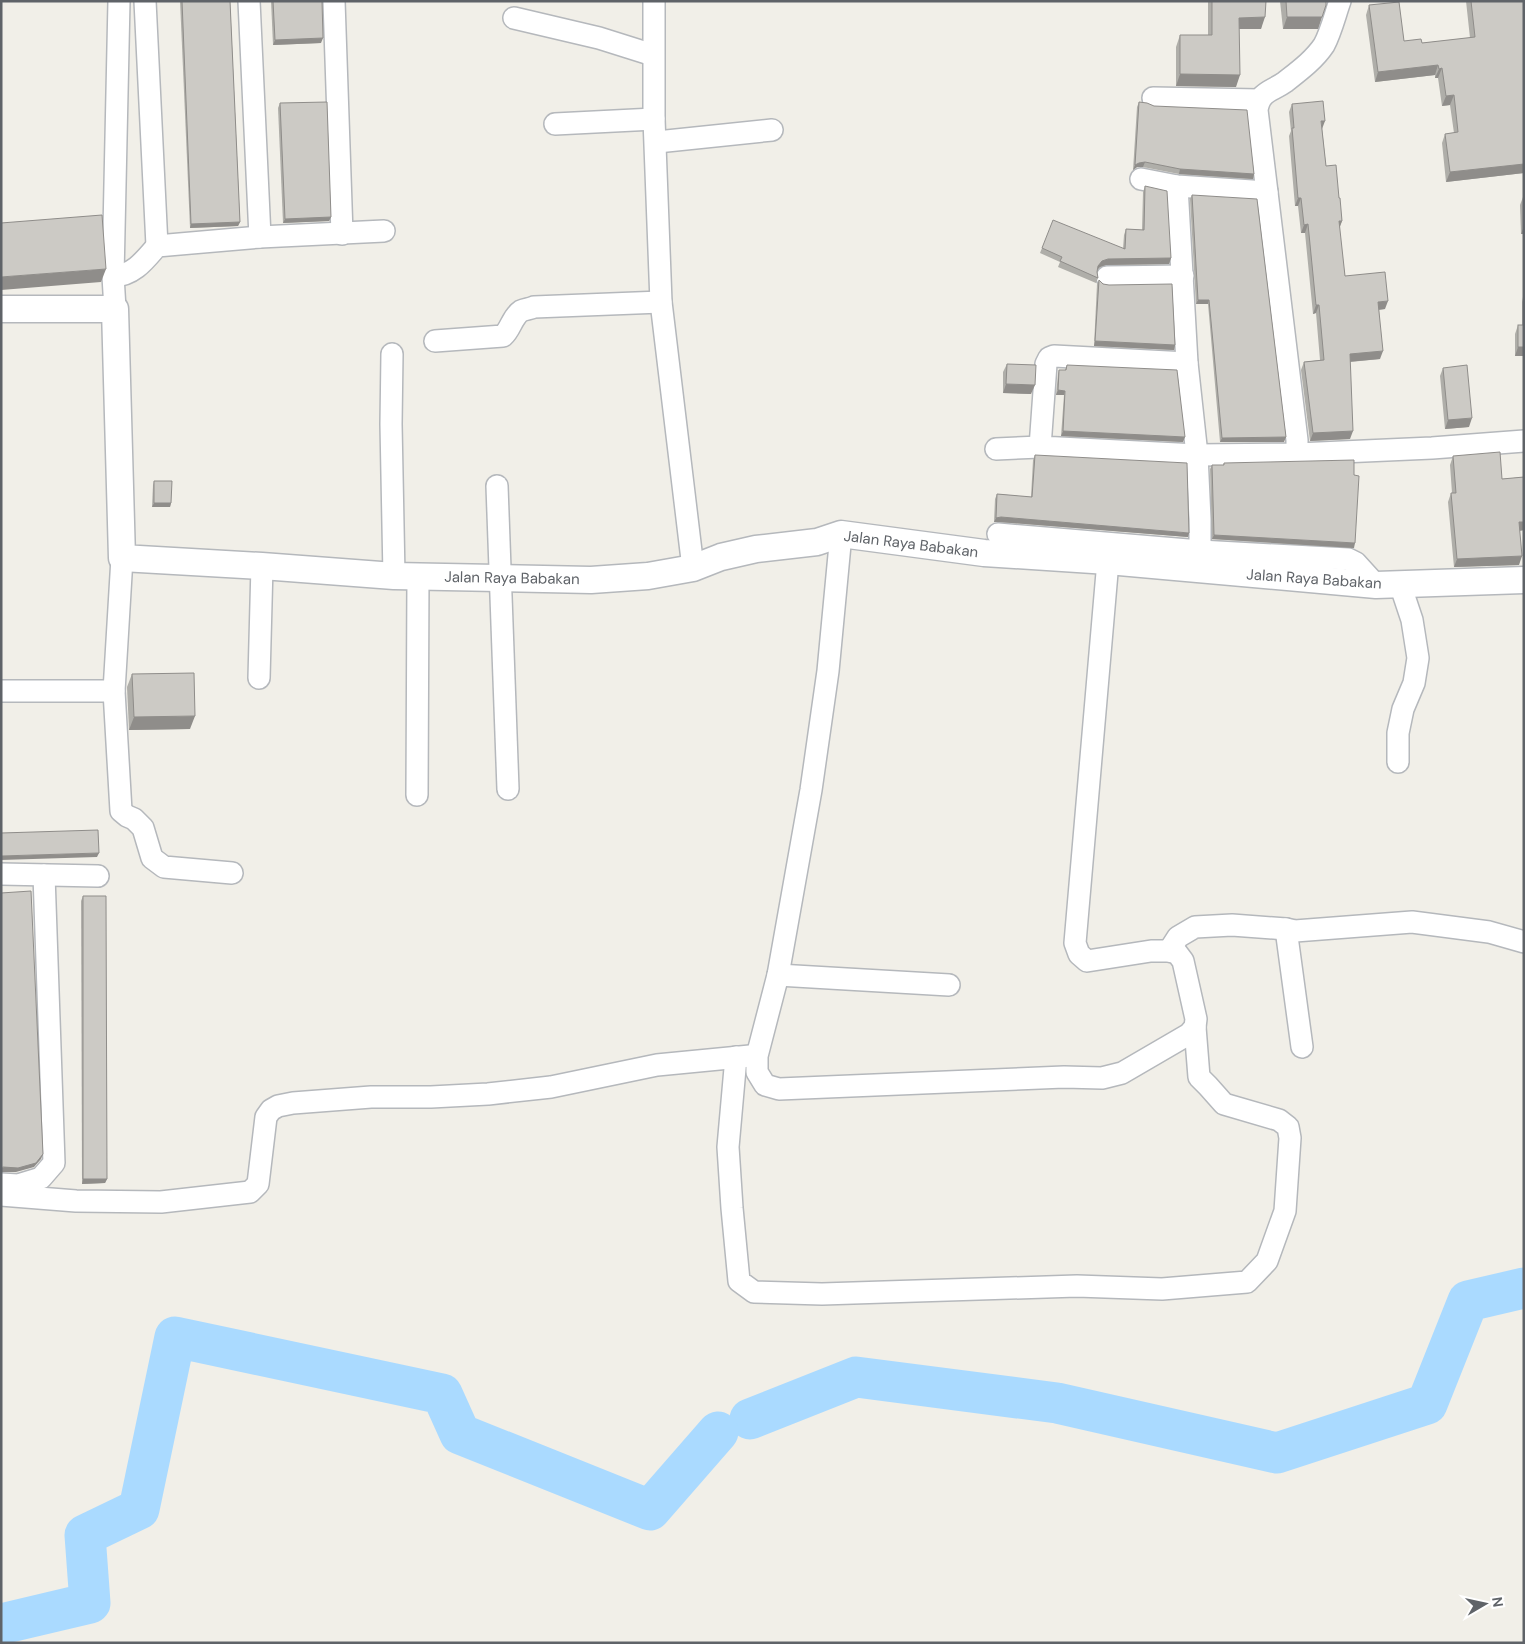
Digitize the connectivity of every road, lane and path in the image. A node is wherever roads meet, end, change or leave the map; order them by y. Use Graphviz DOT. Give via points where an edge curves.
graph roads {
  1 [pos="119,1"];
  2 [pos="145,1"];
  3 [pos="249,1"];
  4 [pos="334,1"];
  5 [pos="654,1"];
  6 [pos="1340,1"];
  7 [pos="514,18"];
  8 [pos="653,54"];
  9 [pos="1153,98"];
  10 [pos="1258,100"];
  11 [pos="654,119"];
  12 [pos="555,124"];
  13 [pos="772,130"];
  14 [pos="656,142"];
  15 [pos="1141,179"];
  16 [pos="1177,186"];
  17 [pos="1267,192"];
  18 [pos="384,232"];
  19 [pos="342,234"];
  20 [pos="260,237"];
  21 [pos="157,246"];
  22 [pos="113,276"];
  23 [pos="1107,276"];
  24 [pos="1183,276"];
  25 [pos="661,302"];
  26 [pos="115,309"];
  27 [pos="1,310"];
  28 [pos="435,341"];
  29 [pos="392,354"];
  30 [pos="1187,364"];
  31 [pos="1524,441"];
  32 [pos="1040,447"];
  33 [pos="996,449"];
  34 [pos="1297,454"];
  35 [pos="1197,455"];
  36 [pos="497,486"];
  37 [pos="841,534"];
  38 [pos="998,534"];
  39 [pos="1200,551"];
  40 [pos="122,558"];
  41 [pos="1108,561"];
  42 [pos="262,566"];
  43 [pos="692,568"];
  44 [pos="406,576"];
  45 [pos="501,579"];
  46 [pos="1524,580"];
  47 [pos="1388,585"];
  48 [pos="259,678"];
  49 [pos="1,691"];
  50 [pos="114,691"];
  51 [pos="1398,762"];
  52 [pos="508,789"];
  53 [pos="417,795"];
  54 [pos="232,873"];
  55 [pos="1,874"];
  56 [pos="44,875"];
  57 [pos="98,876"];
  58 [pos="1286,929"];
  59 [pos="1524,942"];
  60 [pos="1169,951"];
  61 [pos="778,975"];
  62 [pos="949,985"];
  63 [pos="1195,1027"];
  64 [pos="1302,1047"];
  65 [pos="747,1056"];
  66 [pos="1,1184"];
  67 [pos="1,1195"];
  1 -- 22 [label="street"];
  2 -- 21 [label="street"];
  3 -- 20 [label="street"];
  4 -- 19 [label="street"];
  5 -- 8 [label="street"];
  6 -- 10 [label="street" via="1324,44 1307,65"];
  7 -- 8 [label="street"];
  8 -- 11 [label="street"];
  9 -- 10 [label="street"];
  10 -- 17 [label="street"];
  11 -- 12 [label="street"];
  11 -- 14 [label="street"];
  13 -- 14 [label="street"];
  14 -- 25 [label="street"];
  15 -- 16 [label="street"];
  16 -- 17 [label="street"];
  16 -- 24 [label="street"];
  17 -- 34 [label="street"];
  18 -- 19 [label="street"];
  19 -- 20 [label="street"];
  20 -- 21 [label="street"];
  21 -- 22 [label="street" via="130,272"];
  22 -- 26 [label="street"];
  23 -- 24 [label="street"];
  24 -- 30 [label="street"];
  25 -- 28 [label="street" via="534,308 521,311 503,336"];
  25 -- 43 [label="street"];
  26 -- 27 [label="street"];
  26 -- 40 [label="street"];
  29 -- 44 [label="street" via="390,424"];
  30 -- 32 [label="street" via="1049,358"];
  30 -- 35 [label="street"];
  31 -- 34 [label="street"];
  32 -- 33 [label="street"];
  32 -- 35 [label="street"];
  34 -- 35 [label="street"];
  35 -- 39 [label="street"];
  36 -- 45 [label="street"];
  37 -- 41 [label="street, Jalan Raya Babakan" via="984,553"];
  37 -- 43 [label="street, Jalan Raya Babakan" via="817,542 756,549"];
  37 -- 61 [label="street" via="828,671"];
  38 -- 39 [label="street"];
  39 -- 47 [label="street" via="1348,559"];
  40 -- 42 [label="street, Jalan Raya Babakan"];
  40 -- 50 [label="street"];
  41 -- 47 [label="street, Jalan Raya Babakan"];
  41 -- 60 [label="street" via="1075,944 1087,961"];
  42 -- 44 [label="street, Jalan Raya Babakan"];
  42 -- 48 [label="street"];
  43 -- 45 [label="street, Jalan Raya Babakan" via="648,576 591,580"];
  44 -- 45 [label="street, Jalan Raya Babakan"];
  44 -- 53 [label="street"];
  45 -- 52 [label="street"];
  46 -- 47 [label="street, Jalan Raya Babakan"];
  47 -- 51 [label="street" via="1412,620 1418,658 1414,683 1403,709 1398,733"];
  49 -- 50 [label="street"];
  50 -- 54 [label="street" via="121,810 143,828 152,858 164,867"];
  55 -- 56 [label="street"];
  56 -- 57 [label="street"];
  56 -- 66 [label="street" via="54,1163 41,1178 18,1185"];
  58 -- 59 [label="street" via="1412,922 1489,932"];
  58 -- 60 [label="street" via="1232,925 1195,928 1178,937"];
  58 -- 64 [label="street"];
  60 -- 63 [label="street" via="1184,961"];
  61 -- 62 [label="street"];
  61 -- 65 [label="street"];
  63 -- 65 [label="street" via="1122,1073 1102,1078 779,1088 765,1085"];
  63 -- 65 [label="street" via="1200,1077 1224,1104 1279,1120 1288,1127 1285,1211 1267,1261 1246,1282 1162,1289 1077,1286 822,1294 754,1292 739,1281 728,1147"];
  65 -- 67 [label="street" via="657,1065 551,1087 488,1094 371,1097 278,1106 266,1117 258,1184 250,1192 161,1202 76,1201"];
}
